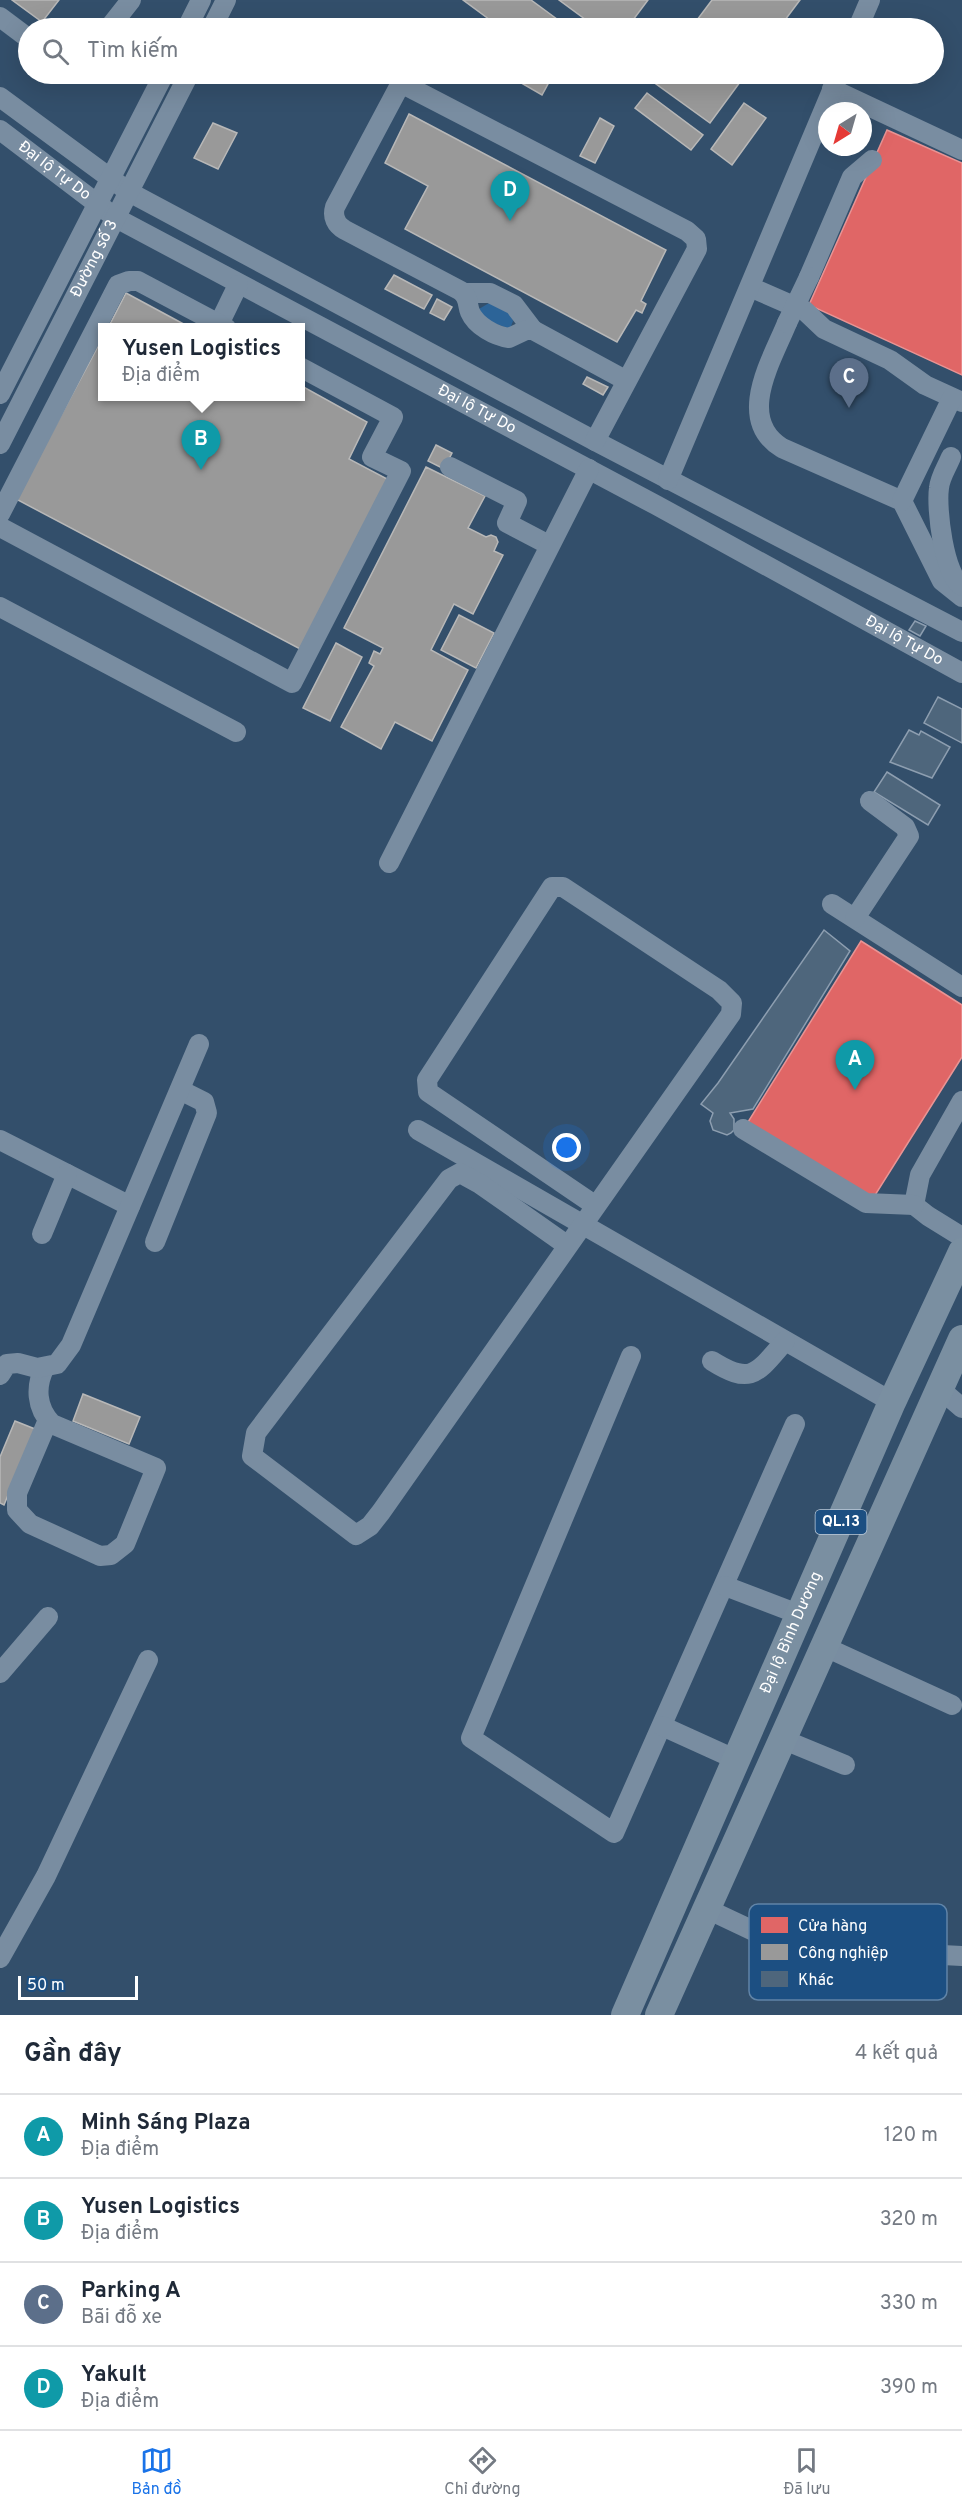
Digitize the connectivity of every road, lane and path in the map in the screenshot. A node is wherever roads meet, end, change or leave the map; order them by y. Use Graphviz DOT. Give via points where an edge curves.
graph roads {
  1 [pos="131,0"];
  2 [pos="201,0"];
  3 [pos="226,0"];
  4 [pos="870,0"];
  5 [pos="0,16"];
  6 [pos="117,18"];
  7 [pos="192,18"];
  8 [pos="217,18"];
  9 [pos="862,18"];
  10 [pos="18,30"];
  11 [pos="159,84"];
  12 [pos="184,84"];
  13 [pos="400,84"];
  14 [pos="403,84"];
  15 [pos="834,84"];
  16 [pos="841,84"];
  17 [pos="0,97"];
  18 [pos="0,130"];
  19 [pos="962,150"];
  20 [pos="872,160"];
  21 [pos="112,180"];
  22 [pos="129,192"];
  23 [pos="97,204"];
  24 [pos="116,218"];
  25 [pos="238,285"];
  26 [pos="750,287"];
  27 [pos="463,293"];
  28 [pos="98,323"];
  29 [pos="217,323"];
  30 [pos="224,323"];
  31 [pos="98,324"];
  32 [pos="533,330"];
  33 [pos="305,370"];
  34 [pos="627,381"];
  35 [pos="0,394"];
  36 [pos="957,400"];
  37 [pos="595,441"];
  38 [pos="0,444"];
  39 [pos="951,457"];
  40 [pos="450,466"];
  41 [pos="590,469"];
  42 [pos="668,480"];
  43 [pos="902,501"];
  44 [pos="0,514"];
  45 [pos="0,527"];
  46 [pos="549,545"];
  47 [pos="962,586"];
  48 [pos="962,597"];
  49 [pos="0,608"];
  50 [pos="962,632"];
  51 [pos="962,673"];
  52 [pos="236,732"];
  53 [pos="870,801"];
  54 [pos="389,863"];
  55 [pos="832,904"];
  56 [pos="855,918"];
  57 [pos="962,987"];
  58 [pos="199,1044"];
  59 [pos="180,1090"];
  60 [pos="962,1101"];
  61 [pos="743,1128"];
  62 [pos="418,1130"];
  63 [pos="0,1140"];
  64 [pos="67,1174"];
  65 [pos="914,1205"];
  66 [pos="130,1206"];
  67 [pos="596,1206"];
  68 [pos="583,1225"];
  69 [pos="42,1234"];
  70 [pos="962,1237"];
  71 [pos="155,1242"];
  72 [pos="568,1246"];
  73 [pos="962,1252"];
  74 [pos="962,1339"];
  75 [pos="785,1341"];
  76 [pos="631,1356"];
  77 [pos="712,1361"];
  78 [pos="45,1367"];
  79 [pos="3,1370"];
  80 [pos="940,1389"];
  81 [pos="892,1402"];
  82 [pos="962,1408"];
  83 [pos="48,1420"];
  84 [pos="795,1424"];
  85 [pos="726,1586"];
  86 [pos="801,1615"];
  87 [pos="48,1617"];
  88 [pos="823,1646"];
  89 [pos="148,1660"];
  90 [pos="0,1673"];
  91 [pos="952,1705"];
  92 [pos="662,1726"];
  93 [pos="783,1738"];
  94 [pos="737,1760"];
  95 [pos="845,1765"];
  96 [pos="707,1909"];
  97 [pos="749,1929"];
  98 [pos="947,1955"];
  99 [pos="962,1956"];
  100 [pos="0,1958"];
  101 [pos="625,2015"];
  102 [pos="659,2015"];
  1 -- 6 [label="street"];
  2 -- 7 [label="street"];
  3 -- 8 [label="street"];
  4 -- 9 [label="street"];
  5 -- 10 [label="street"];
  11 -- 21 [label="street, Đường số 3"];
  12 -- 22 [label="street, Đường số 3"];
  13 -- 27 [label="street" via="335,207 334,218 342,228"];
  14 -- 34 [label="street" via="694,237 697,249"];
  15 -- 26 [label="street"];
  16 -- 19 [label="street"];
  17 -- 21 [label="street, Đại lộ Tự Do"];
  18 -- 23 [label="street, Đại lộ Tự Do"];
  20 -- 43 [label="street, bridge" via="852,177 787,323 759,398 761,424 773,442"];
  21 -- 22 [label="street, Đại lộ Tự Do"];
  21 -- 23 [label="street, Đường số 3"];
  22 -- 24 [label="street, Đường số 3"];
  22 -- 37 [label="street, Đại lộ Tự Do"];
  23 -- 24 [label="street, Đại lộ Tự Do"];
  23 -- 35 [label="street, Đường số 3"];
  24 -- 25 [label="street, Đại lộ Tự Do"];
  24 -- 38 [label="street, Đường số 3"];
  25 -- 30 [label="street"];
  25 -- 41 [label="street, Đại lộ Tự Do"];
  26 -- 36 [label="street" via="805,311 824,329 890,360"];
  26 -- 42 [label="street"];
  27 -- 32 [label="street" via="490,293 514,305"];
  27 -- 32 [label="street" via="475,320 487,329 509,338"];
  28 -- 29 [label="street" via="118,285 138,281"];
  31 -- 44 [label="street"];
  32 -- 34 [label="street"];
  33 -- 45 [label="street" via="393,417 372,457 401,471 292,683"];
  34 -- 37 [label="street"];
  36 -- 43 [label="street"];
  37 -- 42 [label="street, Đại lộ Tự Do"];
  39 -- 47 [label="street" via="939,487 939,509 947,559"];
  40 -- 46 [label="street" via="518,501 507,523"];
  41 -- 46 [label="street"];
  41 -- 51 [label="street, Đại lộ Tự Do"];
  42 -- 50 [label="street, Đại lộ Tự Do"];
  43 -- 48 [label="street" via="942,581"];
  46 -- 54 [label="street"];
  49 -- 52 [label="street"];
  53 -- 56 [label="street" via="905,827 909,836"];
  55 -- 56 [label="street"];
  56 -- 57 [label="street"];
  58 -- 59 [label="street"];
  59 -- 66 [label="street"];
  59 -- 71 [label="street" via="204,1102 207,1113"];
  60 -- 65 [label="street" via="920,1175"];
  61 -- 65 [label="street" via="866,1203"];
  62 -- 68 [label="street"];
  63 -- 64 [label="street"];
  64 -- 66 [label="street"];
  64 -- 69 [label="street"];
  65 -- 70 [label="street"];
  66 -- 78 [label="street" via="71,1345 57,1364"];
  67 -- 67 [label="street" via="731,1014 732,1003 719,990 563,887 552,887 427,1080 428,1092"];
  67 -- 68 [label="street"];
  68 -- 72 [label="street"];
  68 -- 75 [label="street"];
  72 -- 72 [label="street" via="480,1184 460,1173 449,1179 256,1433 252,1456 356,1535 370,1526"];
  73 -- 81 [label="highway, Đại lộ Bình Dương / QL.13"];
  74 -- 80 [label="highway, Đại lộ Bình Dương / QL.13"];
  75 -- 77 [label="street" via="760,1369 746,1375 732,1373"];
  75 -- 81 [label="street"];
  76 -- 92 [label="street" via="471,1737 614,1833"];
  78 -- 79 [label="street"];
  78 -- 83 [label="street" via="38,1397"];
  80 -- 82 [label="street"];
  80 -- 88 [label="highway, Đại lộ Bình Dương / QL.13"];
  81 -- 86 [label="highway, Đại lộ Bình Dương / QL.13"];
  83 -- 83 [label="street" via="156,1468 125,1544 115,1554 100,1556 30,1524 17,1510 17,1493"];
  84 -- 85 [label="street"];
  85 -- 86 [label="street"];
  85 -- 92 [label="street"];
  86 -- 94 [label="highway, Đại lộ Bình Dương / QL.13"];
  87 -- 90 [label="street"];
  88 -- 91 [label="street"];
  88 -- 93 [label="highway, Đại lộ Bình Dương / QL.13"];
  89 -- 100 [label="street" via="46,1876"];
  92 -- 94 [label="street"];
  93 -- 95 [label="street"];
  93 -- 96 [label="highway, Đại lộ Bình Dương / QL.13"];
  94 -- 101 [label="highway, Đại lộ Bình Dương / QL.13"];
  96 -- 97 [label="street"];
  96 -- 102 [label="highway, Đại lộ Bình Dương / QL.13"];
  98 -- 99 [label="street"];
}
